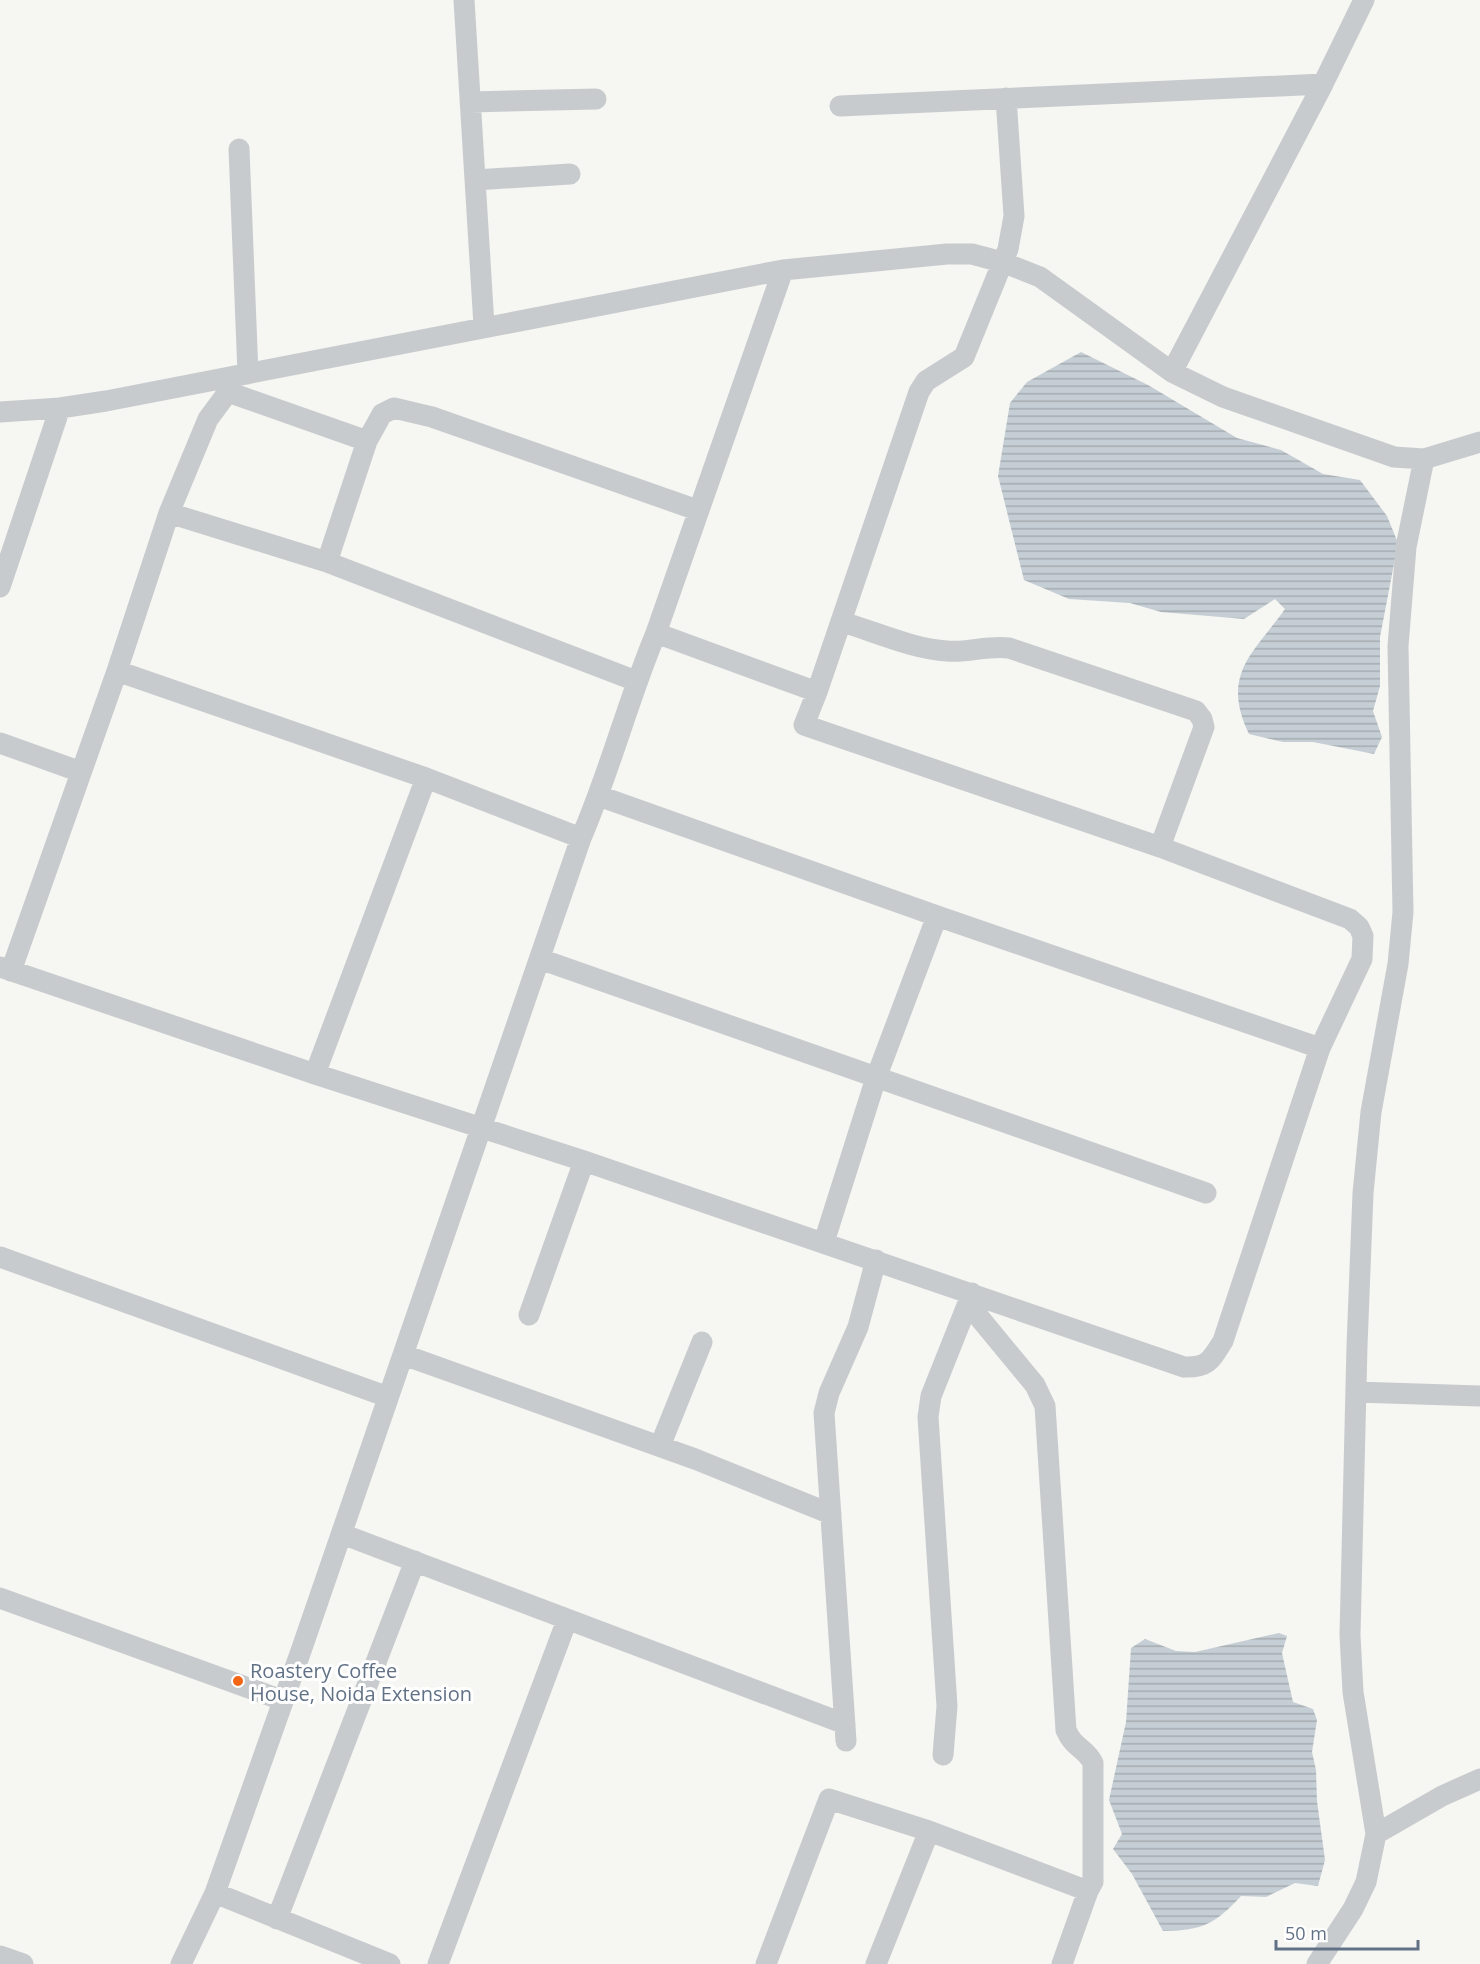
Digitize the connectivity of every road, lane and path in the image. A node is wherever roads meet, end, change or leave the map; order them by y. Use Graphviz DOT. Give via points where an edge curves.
graph roads {
  1 [pos="464,0"];
  2 [pos="1364,0"];
  3 [pos="1323,84"];
  4 [pos="1006,98"];
  5 [pos="596,99"];
  6 [pos="470,102"];
  7 [pos="840,106"];
  8 [pos="239,149"];
  9 [pos="570,174"];
  10 [pos="475,180"];
  11 [pos="1002,262"];
  12 [pos="783,270"];
  13 [pos="484,326"];
  14 [pos="1172,372"];
  15 [pos="248,374"];
  16 [pos="226,385"];
  17 [pos="60,408"];
  18 [pos="0,412"];
  19 [pos="368,441"];
  20 [pos="1480,442"];
  21 [pos="1424,459"];
  22 [pos="697,510"];
  23 [pos="169,513"];
  24 [pos="4,561"];
  25 [pos="327,562"];
  26 [pos="0,587"];
  27 [pos="842,622"];
  28 [pos="656,633"];
  29 [pos="117,671"];
  30 [pos="636,681"];
  31 [pos="817,692"];
  32 [pos="0,743"];
  33 [pos="81,772"];
  34 [pos="426,778"];
  35 [pos="599,796"];
  36 [pos="581,838"];
  37 [pos="1160,847"];
  38 [pos="937,916"];
  39 [pos="540,959"];
  40 [pos="5,969"];
  41 [pos="1320,1048"];
  42 [pos="315,1074"];
  43 [pos="876,1078"];
  44 [pos="483,1127"];
  45 [pos="584,1161"];
  46 [pos="1206,1193"];
  47 [pos="824,1242"];
  48 [pos="0,1257"];
  49 [pos="876,1260"];
  50 [pos="970,1299"];
  51 [pos="529,1315"];
  52 [pos="702,1342"];
  53 [pos="404,1355"];
  54 [pos="1356,1392"];
  55 [pos="1480,1396"];
  56 [pos="388,1397"];
  57 [pos="660,1446"];
  58 [pos="831,1514"];
  59 [pos="342,1533"];
  60 [pos="415,1561"];
  61 [pos="0,1598"];
  62 [pos="567,1620"];
  63 [pos="282,1700"];
  64 [pos="943,1755"];
  65 [pos="1480,1779"];
  66 [pos="929,1831"];
  67 [pos="1376,1834"];
  68 [pos="1088,1891"];
  69 [pos="215,1893"];
  70 [pos="277,1918"];
  71 [pos="0,1956"];
  72 [pos="23,1964"];
  73 [pos="182,1964"];
  74 [pos="390,1964"];
  75 [pos="438,1964"];
  76 [pos="766,1964"];
  77 [pos="876,1964"];
  78 [pos="1062,1964"];
  79 [pos="1317,1964"];
  1 -- 6 [label="street"];
  2 -- 3 [label="street"];
  3 -- 4 [label="street"];
  3 -- 14 [label="street"];
  4 -- 7 [label="street"];
  4 -- 11 [label="street" via="1014,216"];
  5 -- 6 [label="street"];
  6 -- 10 [label="street"];
  8 -- 15 [label="street"];
  9 -- 10 [label="street"];
  10 -- 13 [label="street"];
  11 -- 12 [label="street" via="972,254 947,254"];
  11 -- 14 [label="street" via="1040,277"];
  11 -- 27 [label="street" via="964,357 926,381 919,392"];
  12 -- 13 [label="street"];
  12 -- 22 [label="street"];
  13 -- 15 [label="street"];
  14 -- 21 [label="street" via="1223,397 1354,444 1394,457"];
  15 -- 16 [label="street"];
  16 -- 17 [label="street"];
  16 -- 19 [label="street"];
  16 -- 23 [label="street"];
  17 -- 18 [label="street"];
  17 -- 24 [label="street"];
  19 -- 22 [label="street" via="382,414 394,408 408,409"];
  19 -- 25 [label="street"];
  20 -- 21 [label="street"];
  21 -- 54 [label="street" via="1406,547 1398,646 1403,912 1398,964 1371,1112"];
  22 -- 28 [label="street"];
  23 -- 25 [label="street"];
  23 -- 29 [label="street"];
  24 -- 26 [label="street"];
  25 -- 30 [label="street"];
  27 -- 31 [label="street"];
  27 -- 37 [label="street" via="934,650 1009,648 1196,711 1204,727"];
  28 -- 30 [label="street"];
  28 -- 31 [label="street"];
  29 -- 33 [label="street"];
  29 -- 34 [label="street"];
  30 -- 35 [label="street"];
  31 -- 37 [label="street" via="804,725"];
  32 -- 33 [label="street"];
  33 -- 40 [label="street"];
  34 -- 36 [label="street"];
  34 -- 42 [label="street"];
  35 -- 36 [label="street"];
  35 -- 38 [label="street"];
  36 -- 39 [label="street"];
  37 -- 41 [label="street" via="1350,919 1359,927 1363,936 1362,959"];
  38 -- 41 [label="street"];
  38 -- 43 [label="street"];
  39 -- 43 [label="street"];
  39 -- 44 [label="street"];
  40 -- 42 [label="street"];
  41 -- 50 [label="street" via="1223,1341 1212,1359 1200,1367 1184,1367"];
  42 -- 44 [label="street"];
  43 -- 46 [label="street"];
  43 -- 47 [label="street"];
  44 -- 45 [label="street"];
  44 -- 53 [label="street"];
  45 -- 47 [label="street"];
  45 -- 51 [label="street"];
  47 -- 49 [label="street"];
  48 -- 56 [label="street"];
  49 -- 50 [label="street"];
  49 -- 58 [label="street" via="858,1326 824,1413"];
  50 -- 64 [label="street" via="931,1396 928,1417 947,1706"];
  50 -- 68 [label="street" via="1035,1385 1045,1406 1066,1730 1093,1763 1093,1882"];
  52 -- 57 [label="street"];
  53 -- 56 [label="street"];
  53 -- 57 [label="street"];
  54 -- 55 [label="street"];
  54 -- 67 [label="street" via="1350,1635 1353,1692"];
  56 -- 59 [label="street"];
  57 -- 58 [label="street"];
  58 -- 62 [label="street" via="845,1733"];
  59 -- 60 [label="street"];
  59 -- 63 [label="street"];
  60 -- 62 [label="street"];
  60 -- 70 [label="street"];
  61 -- 63 [label="street"];
  62 -- 75 [label="street"];
  63 -- 69 [label="street"];
  65 -- 67 [label="street"];
  66 -- 68 [label="street"];
  66 -- 76 [label="street" via="829,1799"];
  66 -- 77 [label="street"];
  67 -- 79 [label="street" via="1366,1882"];
  68 -- 78 [label="street"];
  69 -- 70 [label="street"];
  69 -- 73 [label="street"];
  70 -- 74 [label="street"];
  71 -- 72 [label="street"];
}
